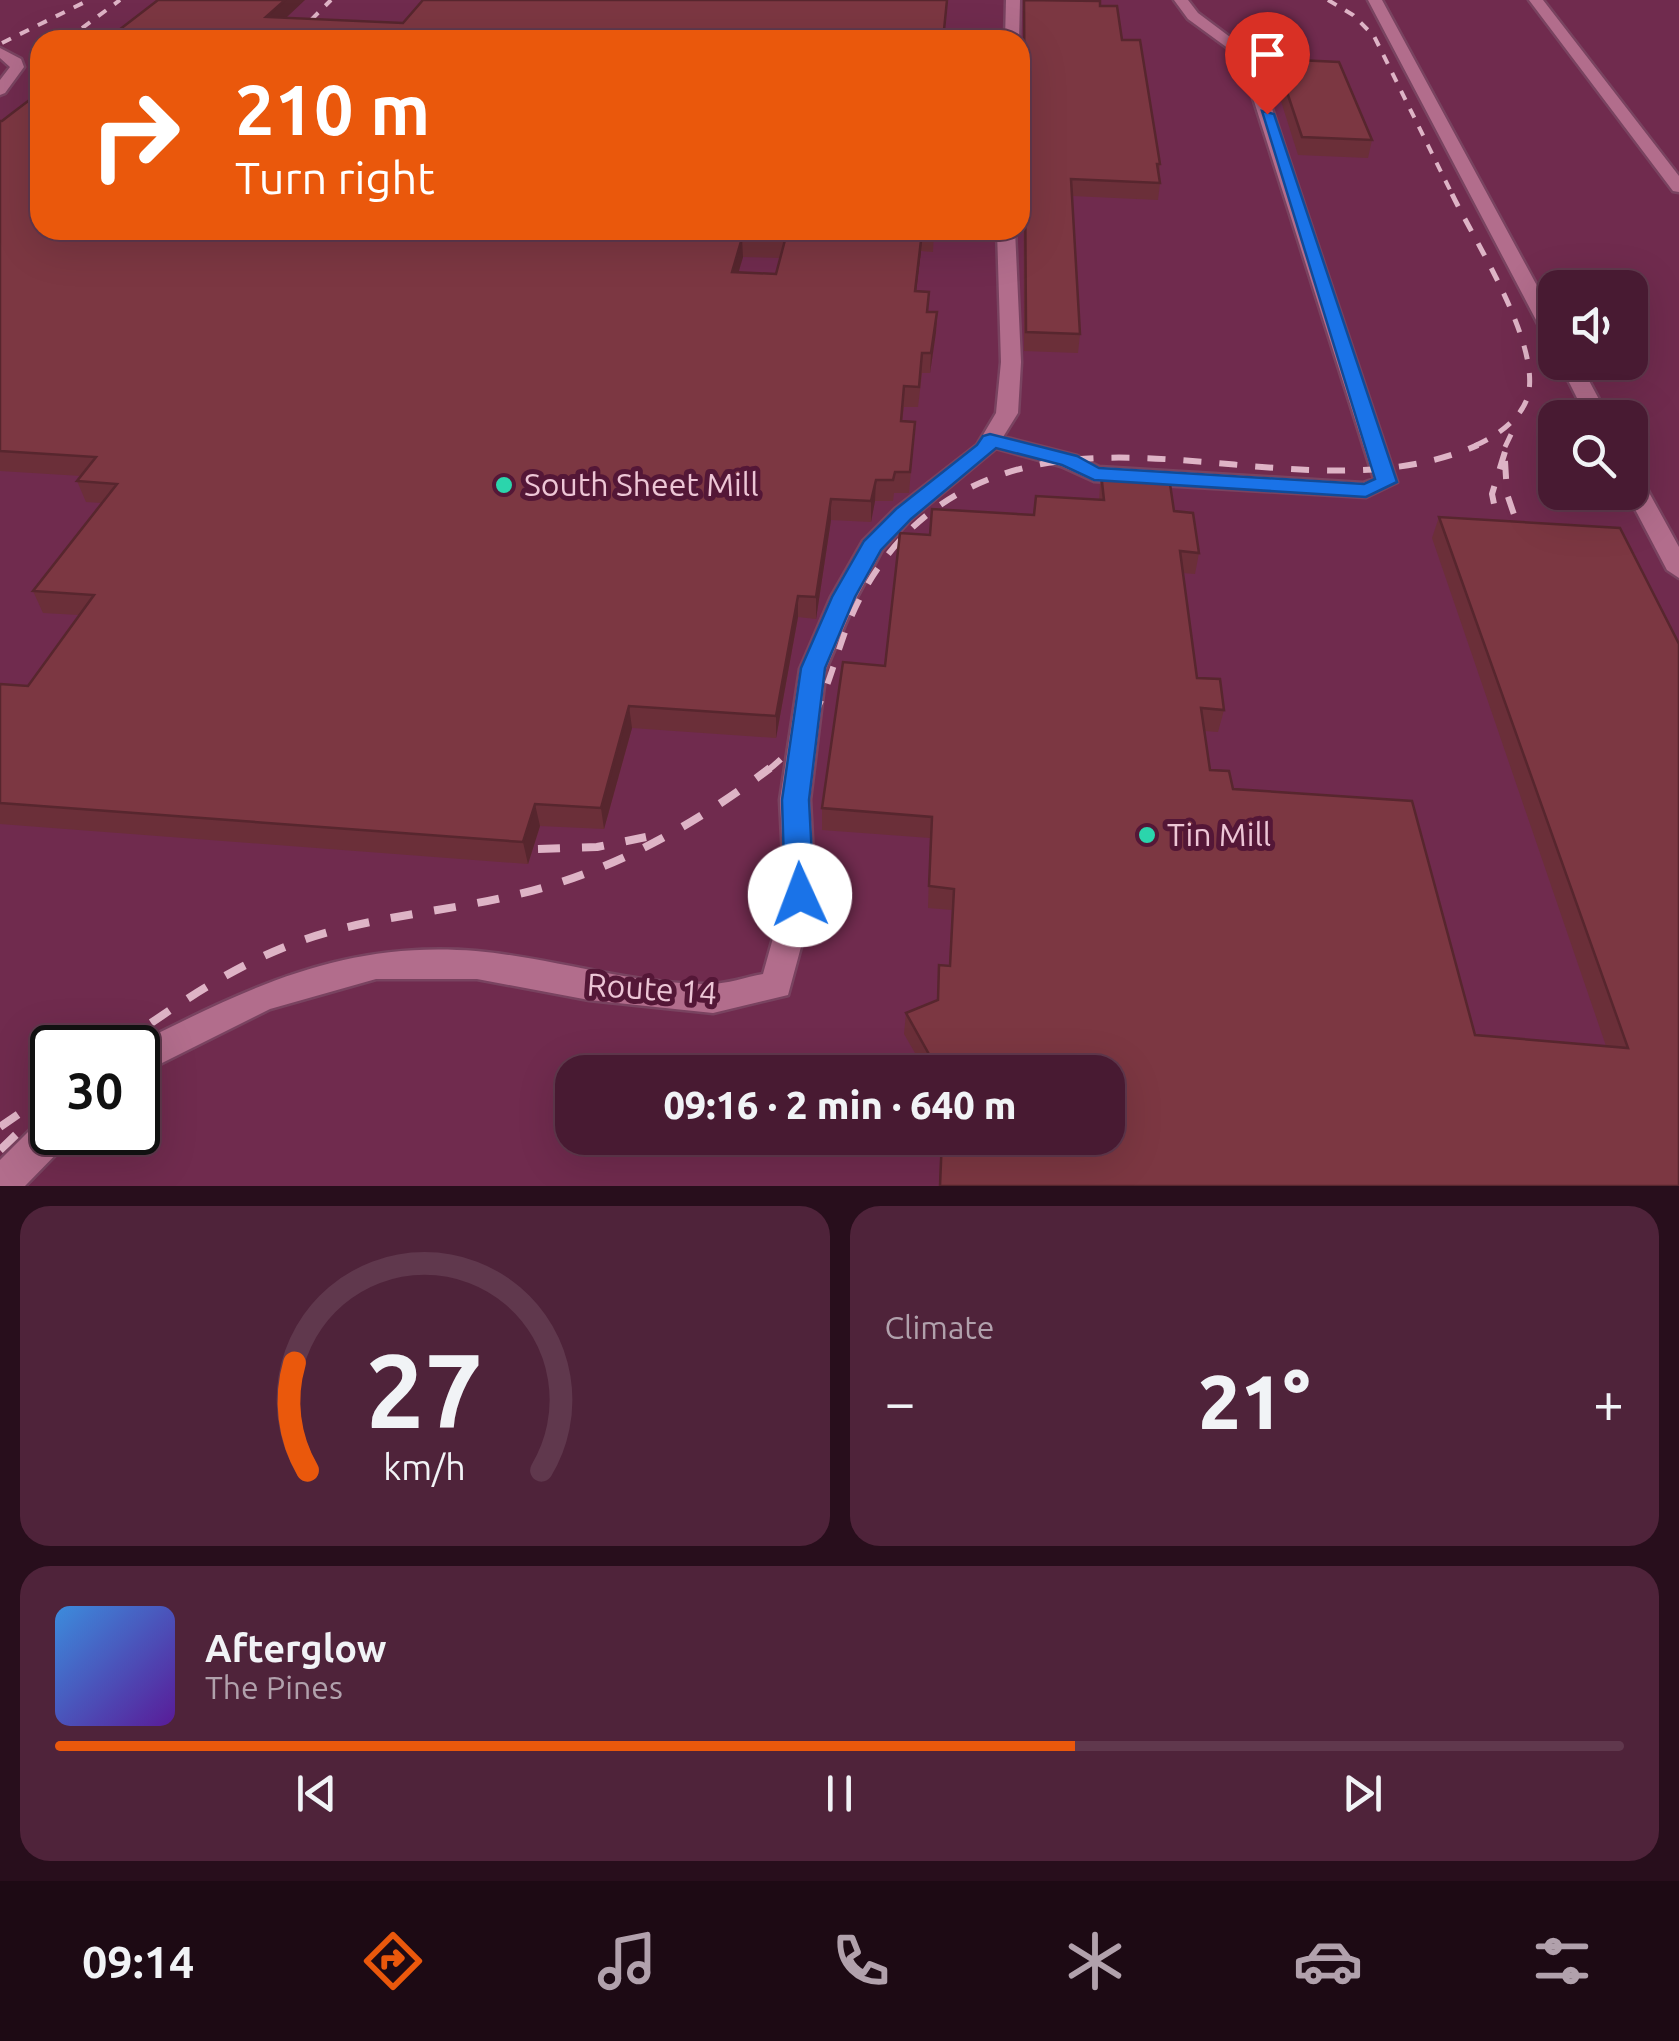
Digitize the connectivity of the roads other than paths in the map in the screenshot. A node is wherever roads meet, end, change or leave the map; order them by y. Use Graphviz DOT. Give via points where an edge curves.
graph roads {
  1 [pos="1013,0"];
  2 [pos="1181,0"];
  3 [pos="1376,0"];
  4 [pos="1536,0"];
  5 [pos="1012,30"];
  6 [pos="0,52"];
  7 [pos="0,90"];
  8 [pos="1679,186"];
  9 [pos="1006,240"];
  10 [pos="1538,305"];
  11 [pos="990,440"];
  12 [pos="1647,510"];
  13 [pos="1679,570"];
  14 [pos="160,1049"];
  15 [pos="30,1152"];
  16 [pos="2,1186"];
  1 -- 5 [label="street"];
  2 -- 11 [label="street" via="1247,55 1386,482 1366,490 1094,474"];
  3 -- 10 [label="street"];
  4 -- 8 [label="street"];
  6 -- 7 [label="street" via="17,67"];
  9 -- 11 [label="street, Route 14" via="1007,413"];
  11 -- 14 [label="street, Route 14" via="872,546 813,668 796,800 800,895 776,985 713,999 477,965 376,965 262,996"];
  12 -- 13 [label="street"];
  15 -- 16 [label="street"];
}
